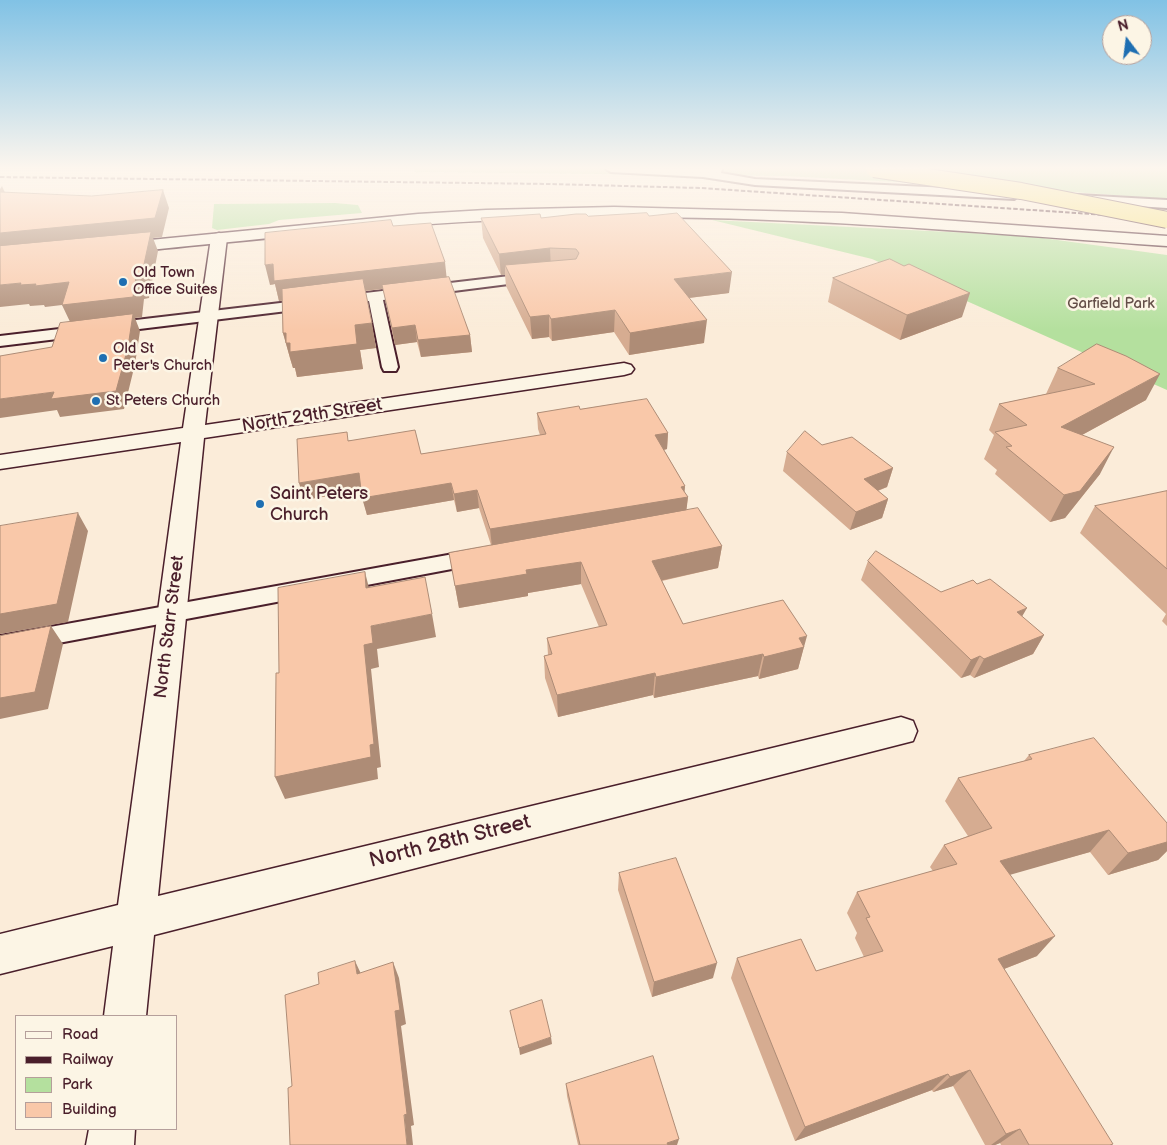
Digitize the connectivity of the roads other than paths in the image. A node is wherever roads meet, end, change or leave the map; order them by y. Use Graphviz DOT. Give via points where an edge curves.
graph roads {
  1 [pos="382,222"];
  2 [pos="897,222"];
  3 [pos="1026,232"];
  4 [pos="219,238"];
  5 [pos="1167,241"];
  6 [pos="108,249"];
  7 [pos="1167,253"];
  8 [pos="551,275"];
  9 [pos="374,296"];
  10 [pos="208,317"];
  11 [pos="0,341"];
  12 [pos="390,367"];
  13 [pos="624,369"];
  14 [pos="193,434"];
  15 [pos="0,462"];
  16 [pos="499,554"];
  17 [pos="172,613"];
  18 [pos="0,645"];
  19 [pos="901,731"];
  20 [pos="135,921"];
  21 [pos="0,954"];
  22 [pos="125,1015"];
  23 [pos="112,1130"];
  24 [pos="110,1145"];
  1 -- 4 [label="street"];
  2 -- 3 [label="street"];
  3 -- 5 [label="street"];
  3 -- 7 [label="street"];
  4 -- 6 [label="street"];
  4 -- 10 [label="street, North Starr Street"];
  8 -- 9 [label="lane"];
  9 -- 10 [label="lane"];
  9 -- 12 [label="lane"];
  10 -- 11 [label="lane"];
  10 -- 14 [label="street, North Starr Street"];
  13 -- 14 [label="street, North 29th Street"];
  14 -- 15 [label="street, North 29th Street"];
  14 -- 17 [label="street, North Starr Street"];
  16 -- 17 [label="lane"];
  17 -- 18 [label="lane"];
  17 -- 20 [label="street, North Starr Street"];
  19 -- 20 [label="street, North 28th Street"];
  20 -- 21 [label="street, North 28th Street"];
  20 -- 22 [label="street, North Starr Street"];
  23 -- 24 [label="street"];
}
